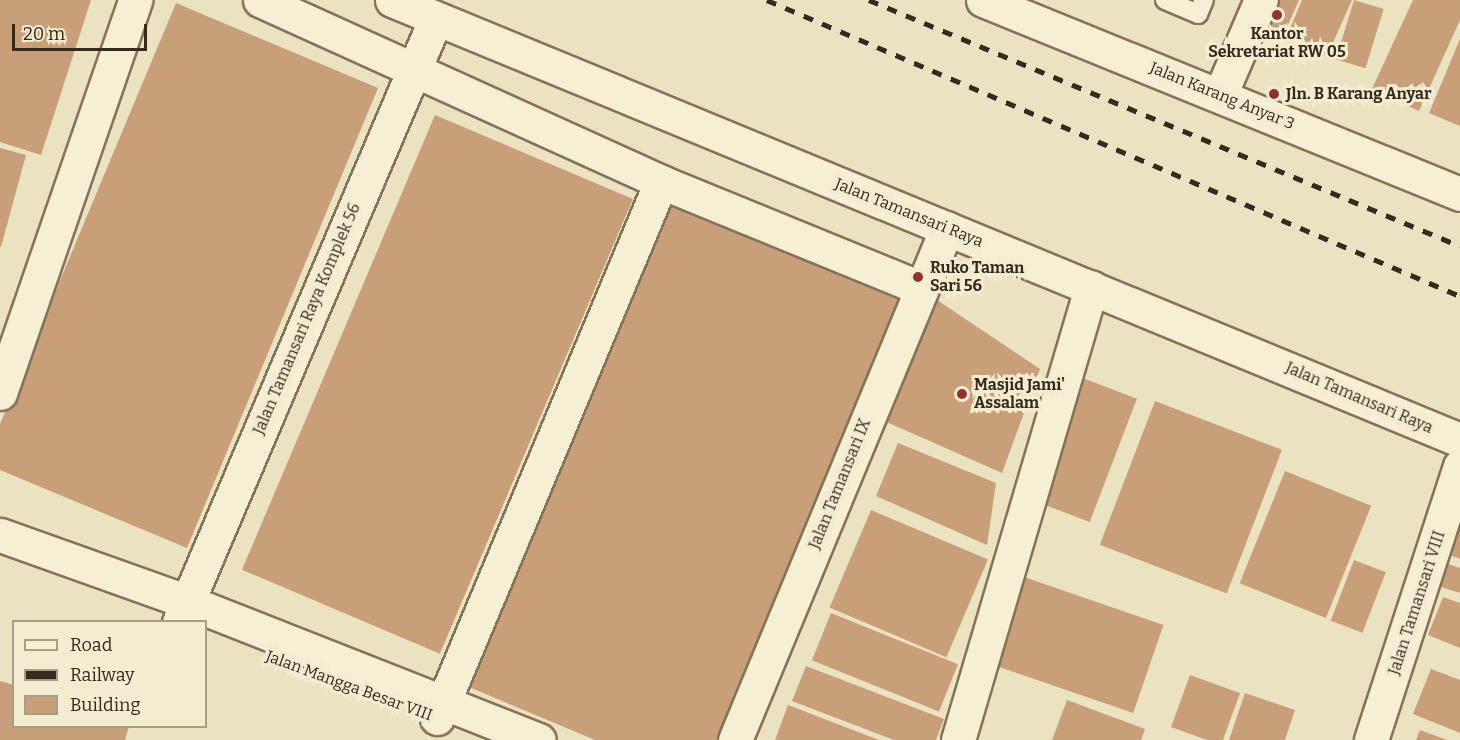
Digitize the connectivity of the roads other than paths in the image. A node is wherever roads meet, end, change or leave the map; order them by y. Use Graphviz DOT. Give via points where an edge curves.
graph roads {
  1 [pos="135,0"];
  2 [pos="260,0"];
  3 [pos="392,0"];
  4 [pos="983,0"];
  5 [pos="1165,0"];
  6 [pos="1204,0"];
  7 [pos="1261,0"];
  8 [pos="435,18"];
  9 [pos="412,70"];
  10 [pos="1220,95"];
  11 [pos="661,182"];
  12 [pos="1460,194"];
  13 [pos="947,228"];
  14 [pos="1091,287"];
  15 [pos="921,288"];
  16 [pos="0,393"];
  17 [pos="1460,440"];
  18 [pos="1460,466"];
  19 [pos="0,535"];
  20 [pos="0,558"];
  21 [pos="181,615"];
  22 [pos="207,624"];
  23 [pos="207,633"];
  24 [pos="441,710"];
  25 [pos="492,740"];
  26 [pos="539,740"];
  27 [pos="735,740"];
  28 [pos="958,740"];
  29 [pos="1371,740"];
  1 -- 16 [label="street"];
  2 -- 9 [label="street"];
  3 -- 8 [label="street, Jalan Tamansari Raya"];
  4 -- 10 [label="street, Jalan Karang Anyar 3"];
  5 -- 6 [label="lane" via="1198,14"];
  7 -- 10 [label="street"];
  8 -- 9 [label="street, Jalan Tamansari Raya Komplek 56"];
  8 -- 13 [label="street, Jalan Tamansari Raya"];
  9 -- 11 [label="street"];
  9 -- 21 [label="street, Jalan Tamansari Raya Komplek 56"];
  10 -- 12 [label="street, Jalan Karang Anyar 3"];
  11 -- 15 [label="street"];
  11 -- 24 [label="street"];
  13 -- 14 [label="street, Jalan Tamansari Raya"];
  13 -- 15 [label="street, Jalan Tamansari IX"];
  14 -- 17 [label="street, Jalan Tamansari Raya"];
  14 -- 28 [label="street"];
  15 -- 27 [label="street, Jalan Tamansari IX"];
  18 -- 29 [label="street, Jalan Tamansari VIII"];
  19 -- 21 [label="street"];
  20 -- 21 [label="street"];
  22 -- 24 [label="street"];
  23 -- 24 [label="street, Jalan Mangga Besar VIII"];
  24 -- 25 [label="street, Jalan Mangga Besar VIII"];
  24 -- 26 [label="street"];
}
